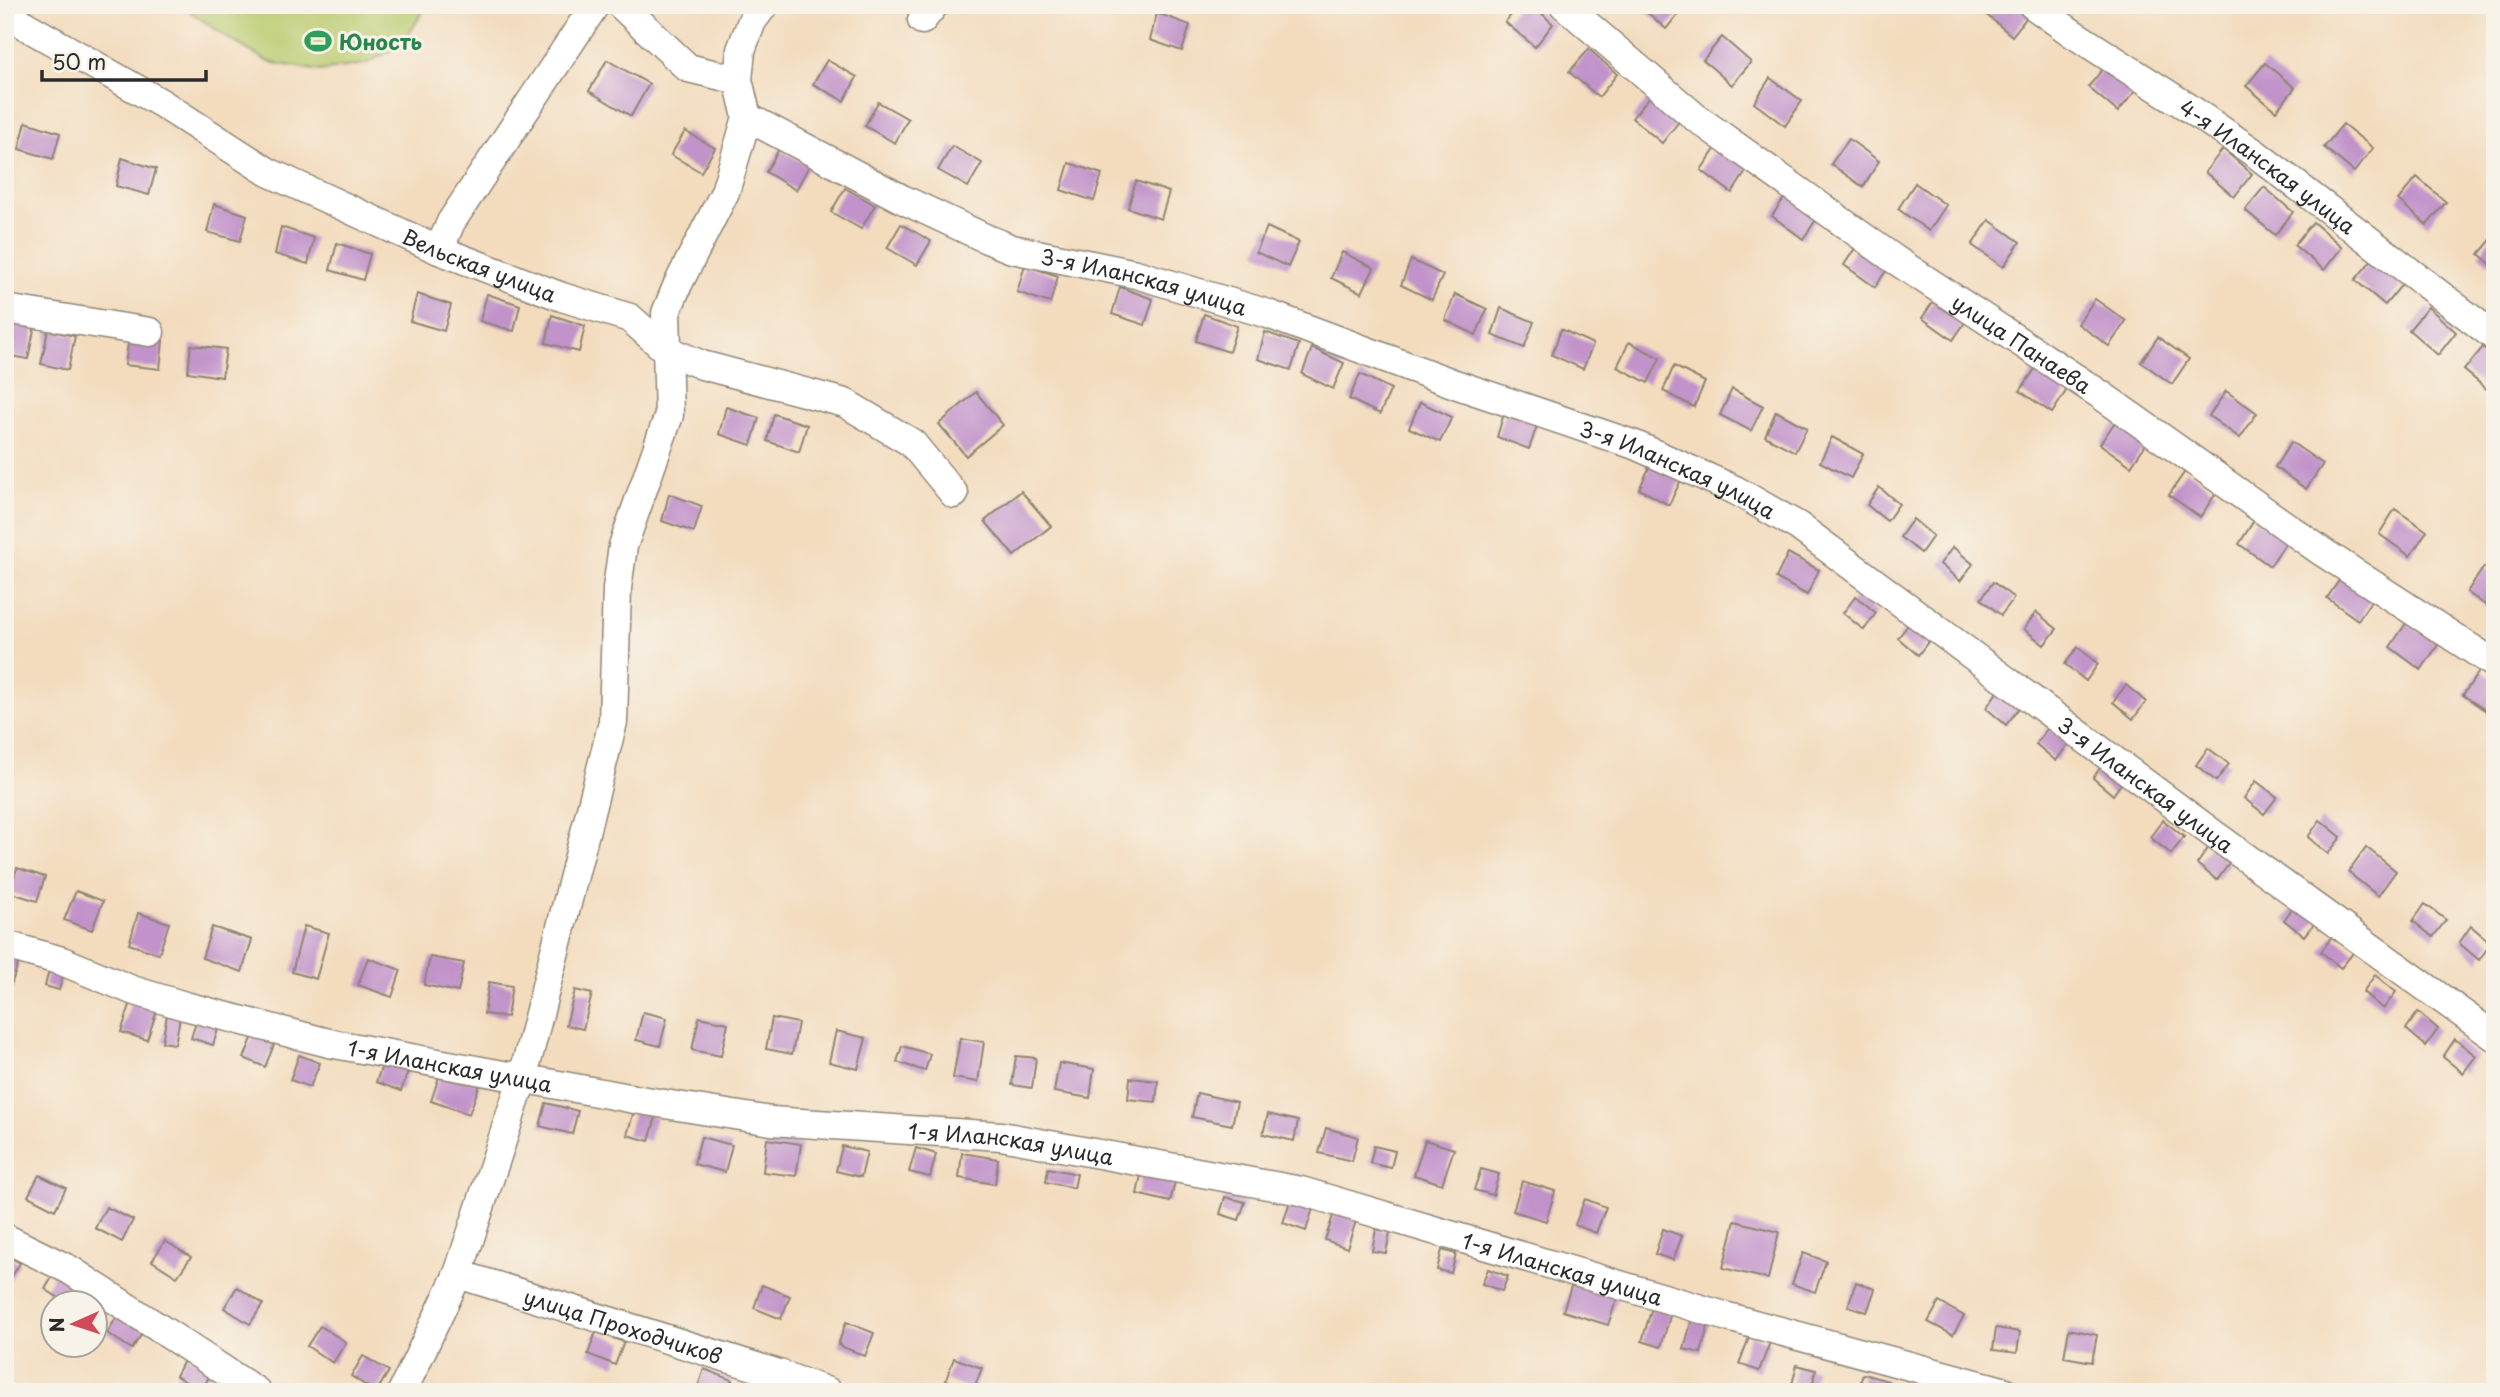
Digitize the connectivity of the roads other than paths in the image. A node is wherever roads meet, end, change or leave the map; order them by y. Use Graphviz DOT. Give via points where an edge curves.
graph roads {
  1 [pos="595,5"];
  2 [pos="621,5"];
  3 [pos="1564,5"];
  4 [pos="2033,5"];
  5 [pos="5,12"];
  6 [pos="758,13"];
  7 [pos="738,80"];
  8 [pos="747,117"];
  9 [pos="439,250"];
  10 [pos="5,309"];
  11 [pos="150,332"];
  12 [pos="2495,337"];
  13 [pos="666,350"];
  14 [pos="954,494"];
  15 [pos="2495,664"];
  16 [pos="5,945"];
  17 [pos="2495,1037"];
  18 [pos="523,1077"];
  19 [pos="5,1238"];
  20 [pos="458,1274"];
  21 [pos="257,1392"];
  22 [pos="402,1392"];
  23 [pos="828,1392"];
  24 [pos="2006,1392"];
  1 -- 9 [label="street" via="451,222"];
  2 -- 7 [label="street" via="688,68"];
  3 -- 15 [label="street, улица Панаева" via="1695,117 1883,251 2101,395 2321,551"];
  4 -- 12 [label="street, 4-я Иланская улица" via="2256,153"];
  5 -- 9 [label="street, Вельская улица" via="268,172"];
  6 -- 7 [label="street" via="741,50"];
  7 -- 8 [label="street"];
  8 -- 13 [label="street" via="725,192 666,313"];
  8 -- 17 [label="street, 3-я Иланская улица" via="902,199 1012,249 1136,274 1268,314 1635,445 1735,490 1798,526"];
  9 -- 13 [label="street, Вельская улица" via="562,298 630,318"];
  10 -- 11 [label="street"];
  13 -- 14 [label="street, Вельская улица" via="702,365 845,403 912,443"];
  13 -- 18 [label="street" via="669,415 623,546 617,588 613,722"];
  16 -- 18 [label="street, 1-я Иланская улица" via="62,961 132,990 329,1043"];
  18 -- 20 [label="street"];
  18 -- 24 [label="street, 1-я Иланская улица" via="771,1121 1001,1136 1301,1191 1728,1317"];
  19 -- 21 [label="street" via="70,1270"];
  20 -- 22 [label="street"];
  20 -- 23 [label="street, улица Проходчиков"];
}
